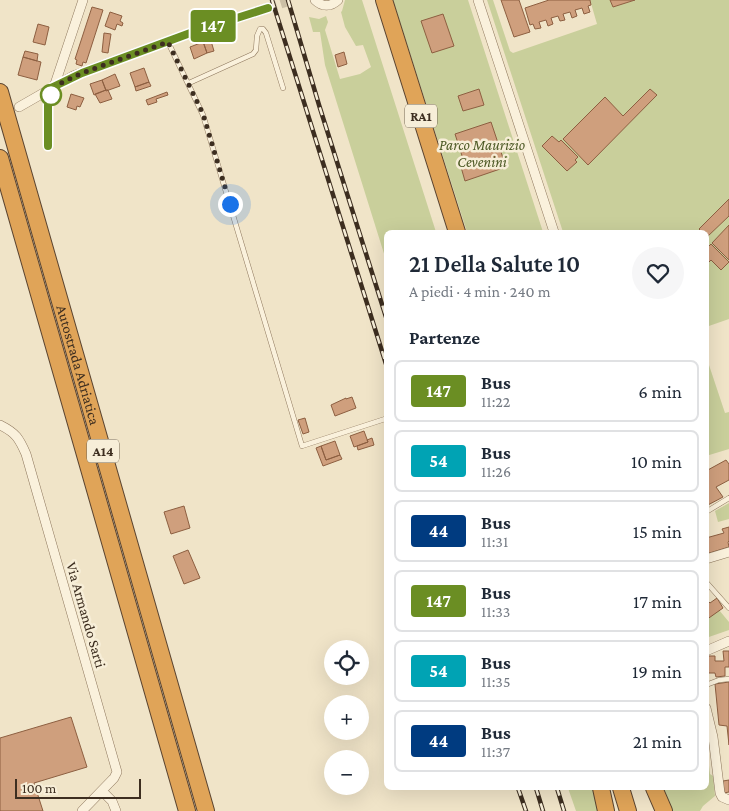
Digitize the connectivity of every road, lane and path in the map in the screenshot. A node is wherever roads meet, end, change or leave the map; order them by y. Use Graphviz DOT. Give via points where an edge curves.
graph roads {
  1 [pos="83,0"];
  2 [pos="315,0"];
  3 [pos="338,0"];
  4 [pos="372,0"];
  5 [pos="384,0"];
  6 [pos="478,0"];
  7 [pos="268,8"];
  8 [pos="168,42"];
  9 [pos="189,83"];
  10 [pos="53,87"];
  11 [pos="283,88"];
  12 [pos="0,92"];
  13 [pos="19,107"];
  14 [pos="48,146"];
  15 [pos="0,158"];
  16 [pos="445,230"];
  17 [pos="456,230"];
  18 [pos="553,230"];
  19 [pos="384,419"];
  20 [pos="0,425"];
  21 [pos="729,498"];
  22 [pos="709,510"];
  23 [pos="729,552"];
  24 [pos="709,558"];
  25 [pos="709,585"];
  26 [pos="729,608"];
  27 [pos="729,640"];
  28 [pos="709,643"];
  29 [pos="709,650"];
  30 [pos="729,679"];
  31 [pos="709,684"];
  32 [pos="709,720"];
  33 [pos="601,790"];
  34 [pos="622,790"];
  35 [pos="634,790"];
  36 [pos="655,790"];
  37 [pos="102,791"];
  38 [pos="725,799"];
  39 [pos="82,811"];
  40 [pos="116,811"];
  41 [pos="187,811"];
  42 [pos="206,811"];
  43 [pos="606,811"];
  44 [pos="628,811"];
  45 [pos="640,811"];
  46 [pos="664,811"];
  1 -- 10 [label="street"];
  2 -- 3 [label="street" via="326,6"];
  4 -- 16 [label="highway, RA1"];
  5 -- 17 [label="highway, RA1"];
  6 -- 18 [label="street"];
  7 -- 8 [label="street"];
  8 -- 9 [label="lane"];
  8 -- 10 [label="street"];
  9 -- 11 [label="lane" via="253,54 260,28 266,34"];
  9 -- 19 [label="lane" via="203,114 302,446"];
  10 -- 13 [label="street"];
  10 -- 14 [label="street" via="48,105"];
  12 -- 42 [label="highway, Autostrada Adriatica / A14"];
  15 -- 41 [label="highway, Autostrada Adriatica / A14"];
  20 -- 37 [label="street, Via Armando Sarti" via="18,436 26,454 117,772"];
  21 -- 22 [label="lane"];
  23 -- 24 [label="street"];
  25 -- 26 [label="lane"];
  27 -- 28 [label="street"];
  27 -- 29 [label="street"];
  30 -- 31 [label="lane"];
  32 -- 38 [label="street" via="720,793"];
  33 -- 43 [label="highway"];
  34 -- 44 [label="highway"];
  35 -- 45 [label="highway"];
  36 -- 46 [label="highway"];
  37 -- 39 [label="street, Via Armando Sarti"];
  37 -- 40 [label="street"];
}
